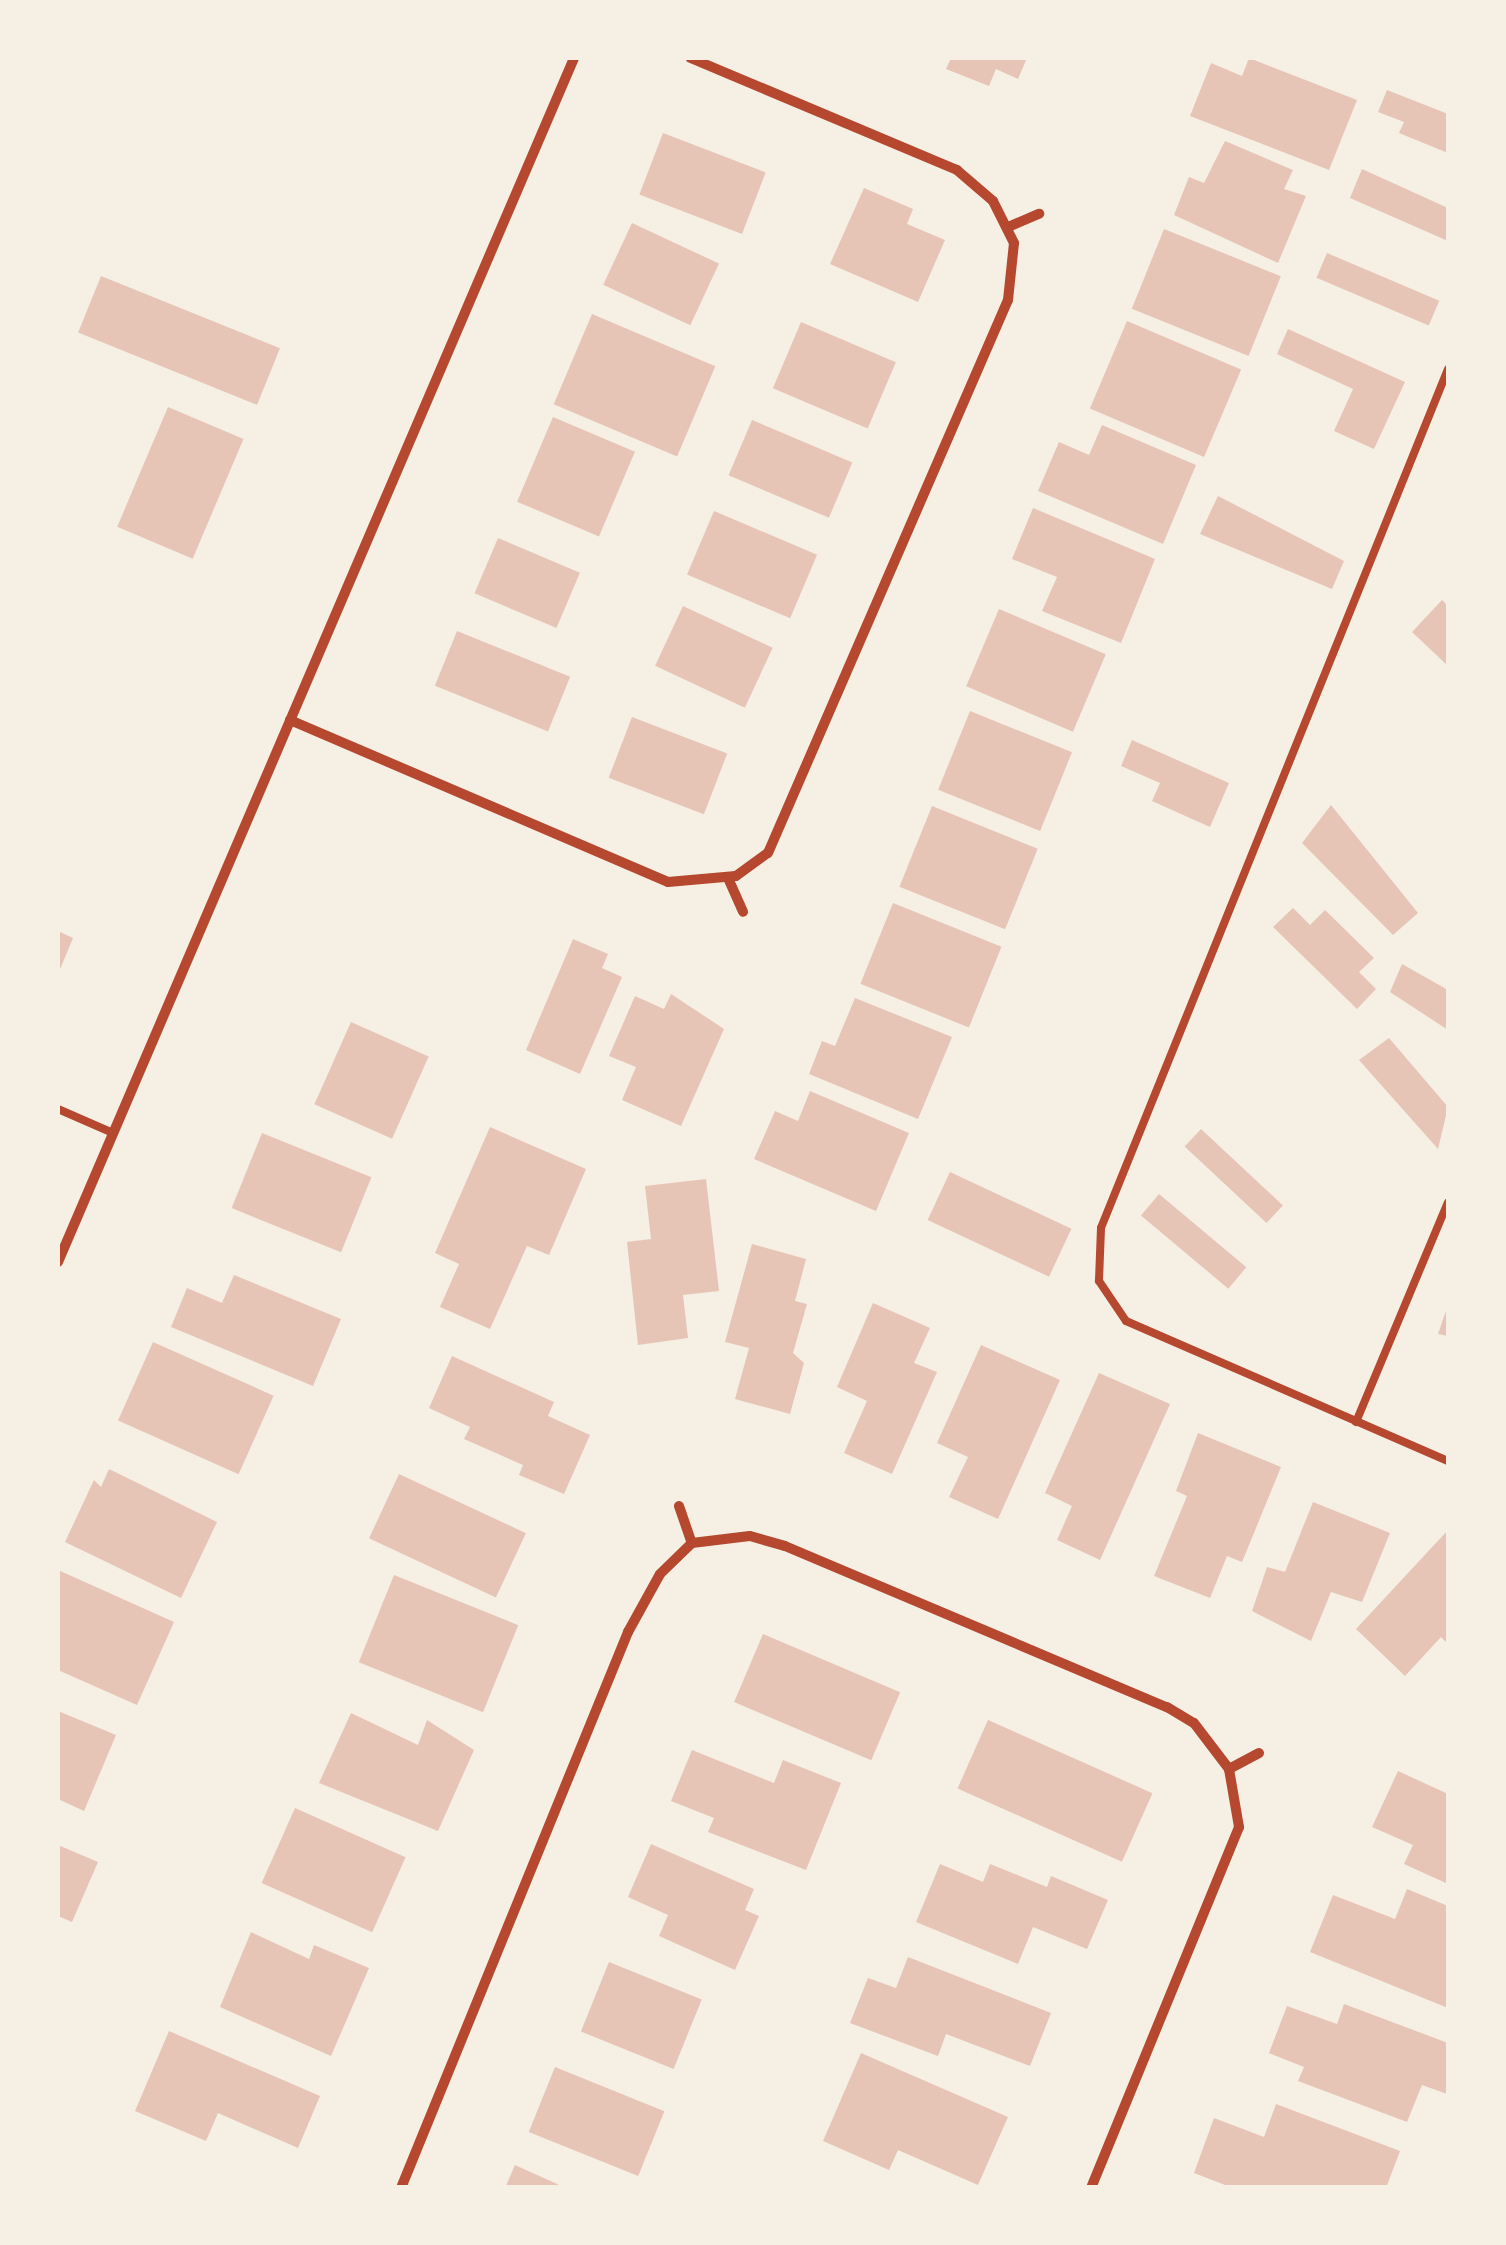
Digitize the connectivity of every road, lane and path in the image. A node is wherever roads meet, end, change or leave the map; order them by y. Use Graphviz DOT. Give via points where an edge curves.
graph roads {
  1 [pos="574,58"];
  2 [pos="690,58"];
  3 [pos="1039,214"];
  4 [pos="1008,227"];
  5 [pos="1448,369"];
  6 [pos="290,720"];
  7 [pos="728,878"];
  8 [pos="743,912"];
  9 [pos="58,1109"];
  10 [pos="113,1133"];
  11 [pos="1448,1202"];
  12 [pos="58,1262"];
  13 [pos="1356,1422"];
  14 [pos="1448,1461"];
  15 [pos="679,1506"];
  16 [pos="692,1544"];
  17 [pos="1259,1753"];
  18 [pos="1229,1769"];
  19 [pos="401,2188"];
  20 [pos="1091,2188"];
  1 -- 6 [label="street"];
  2 -- 4 [label="street" via="957,170 979,182"];
  3 -- 4 [label="street"];
  4 -- 7 [label="street" via="1008,300 798,796 768,853"];
  5 -- 13 [label="lane" via="1101,1228 1099,1281 1126,1321"];
  6 -- 7 [label="street" via="639,872 668,882"];
  6 -- 10 [label="street"];
  7 -- 8 [label="street"];
  9 -- 10 [label="lane"];
  10 -- 12 [label="street"];
  11 -- 13 [label="lane"];
  13 -- 14 [label="lane"];
  15 -- 16 [label="street"];
  16 -- 18 [label="street" via="737,1535 785,1546 1167,1707 1194,1723"];
  16 -- 19 [label="street" via="660,1574 628,1632"];
  17 -- 18 [label="street"];
  18 -- 20 [label="street" via="1239,1827"];
}
